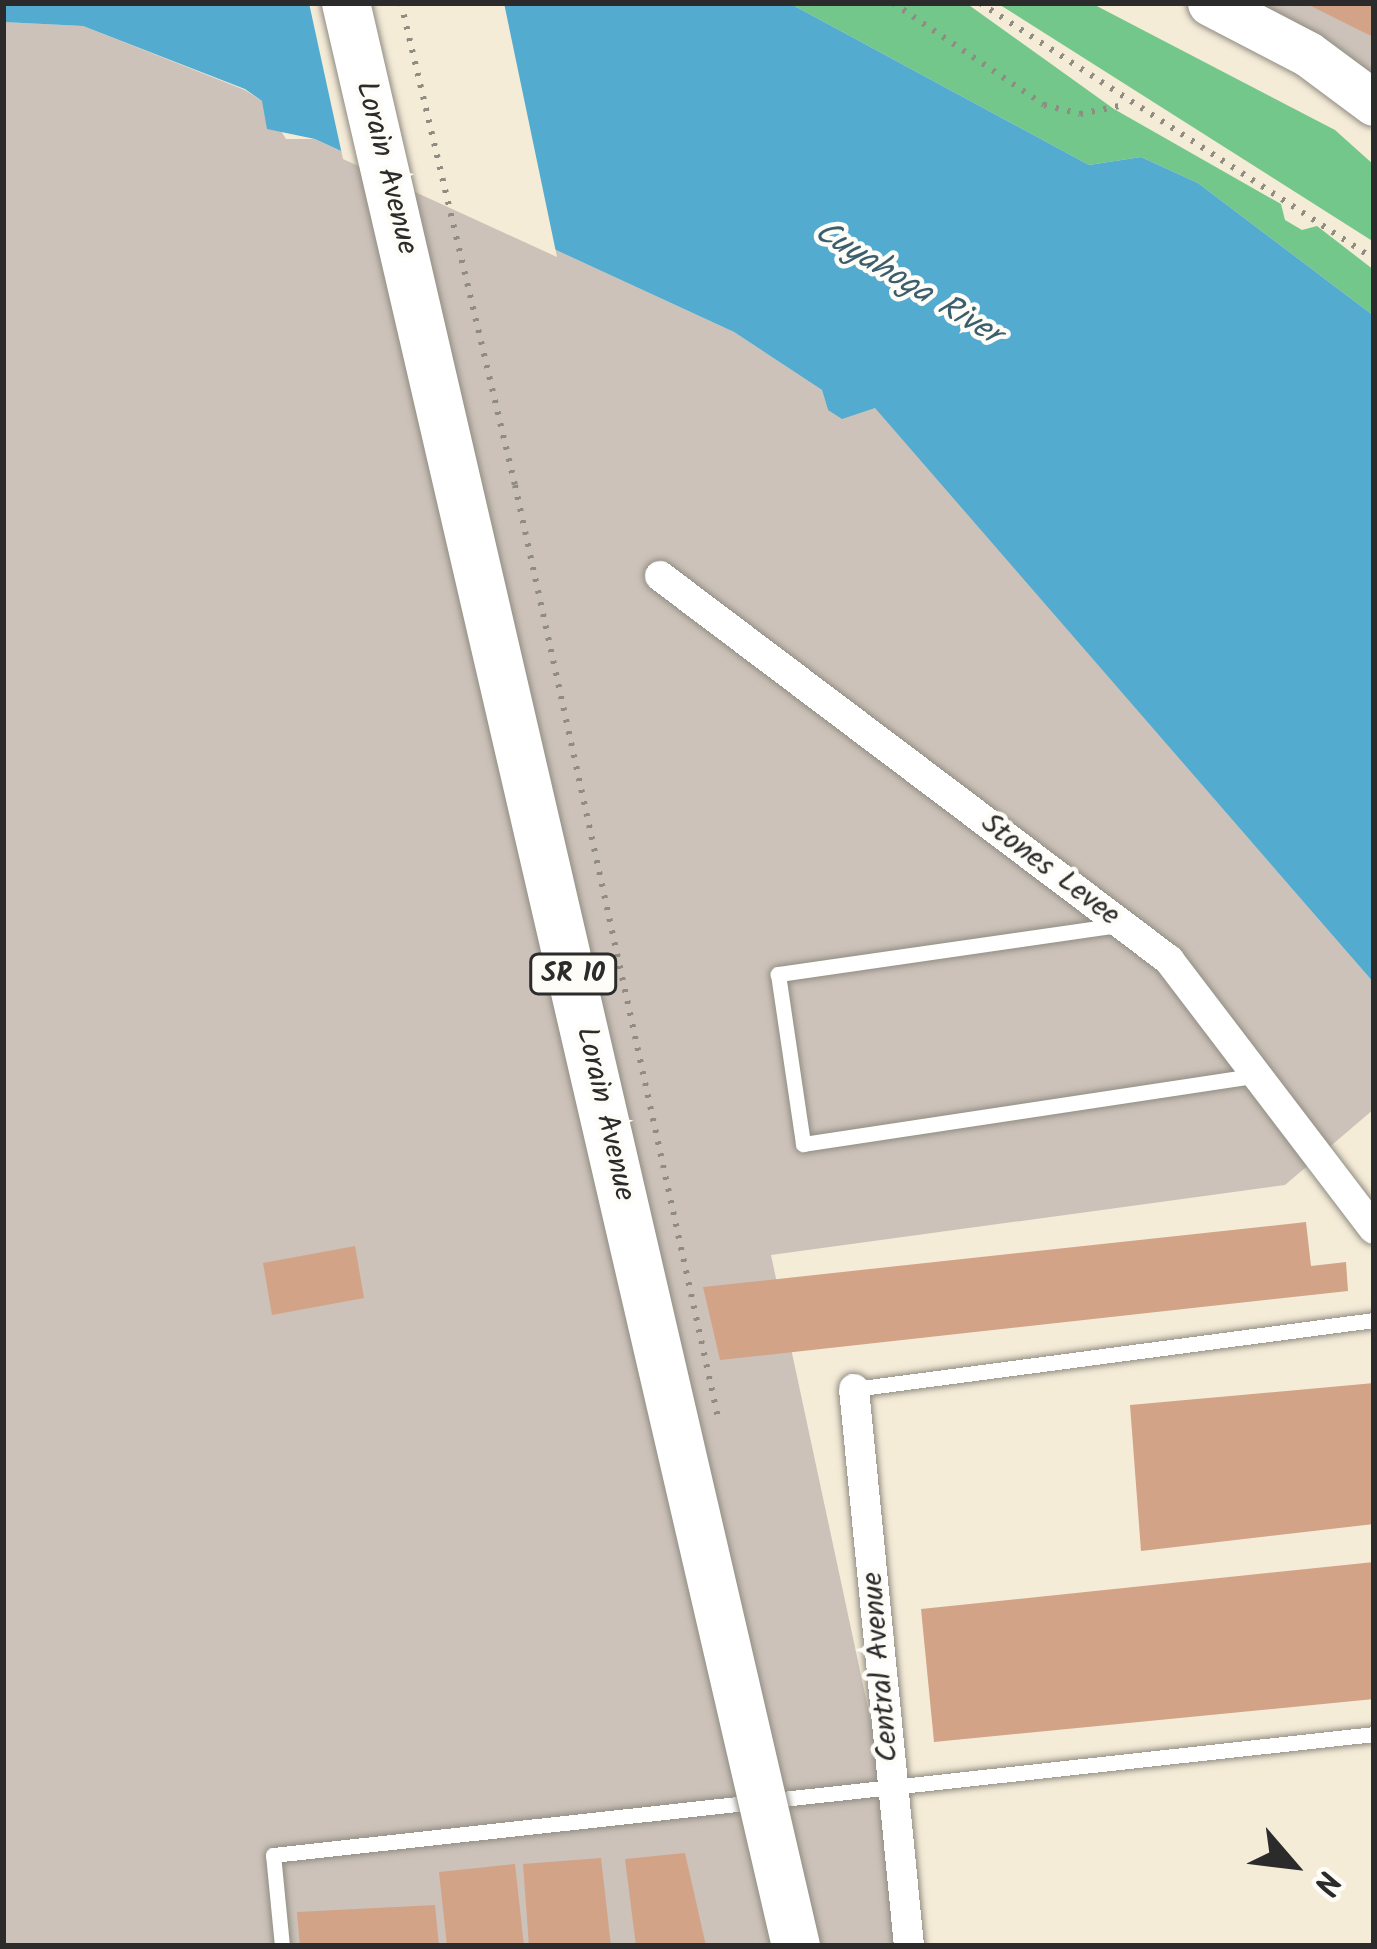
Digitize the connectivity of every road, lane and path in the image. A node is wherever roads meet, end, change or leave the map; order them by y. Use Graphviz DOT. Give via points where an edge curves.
graph roads {
  1 [pos="346,3"];
  2 [pos="401,3"];
  3 [pos="893,3"];
  4 [pos="980,3"];
  5 [pos="1210,3"];
  6 [pos="1374,103"];
  7 [pos="1126,104"];
  8 [pos="1374,259"];
  9 [pos="660,576"];
  10 [pos="1123,925"];
  11 [pos="1256,1075"];
  12 [pos="1374,1229"];
  13 [pos="1374,1320"];
  14 [pos="854,1389"];
  15 [pos="722,1437"];
  16 [pos="1374,1734"];
  17 [pos="892,1784"];
  18 [pos="283,1946"];
  19 [pos="796,1946"];
  20 [pos="909,1946"];
  1 -- 19 [label="main road, Lorain Avenue / SR 10, bridge"];
  2 -- 15 [label="path, bridge"];
  3 -- 7 [label="path" via="1044,105 1080,114"];
  4 -- 7 [label="path"];
  5 -- 6 [label="street" via="1308,54"];
  7 -- 8 [label="path"];
  9 -- 10 [label="street, Stones Levee"];
  10 -- 11 [label="street, Stones Levee" via="1169,960"];
  10 -- 11 [label="lane" via="778,974 803,1144"];
  11 -- 12 [label="street, Stones Levee"];
  13 -- 14 [label="lane"];
  14 -- 17 [label="street, Central Avenue"];
  16 -- 17 [label="lane"];
  17 -- 18 [label="lane" via="273,1855"];
  17 -- 20 [label="street, Central Avenue"];
}
